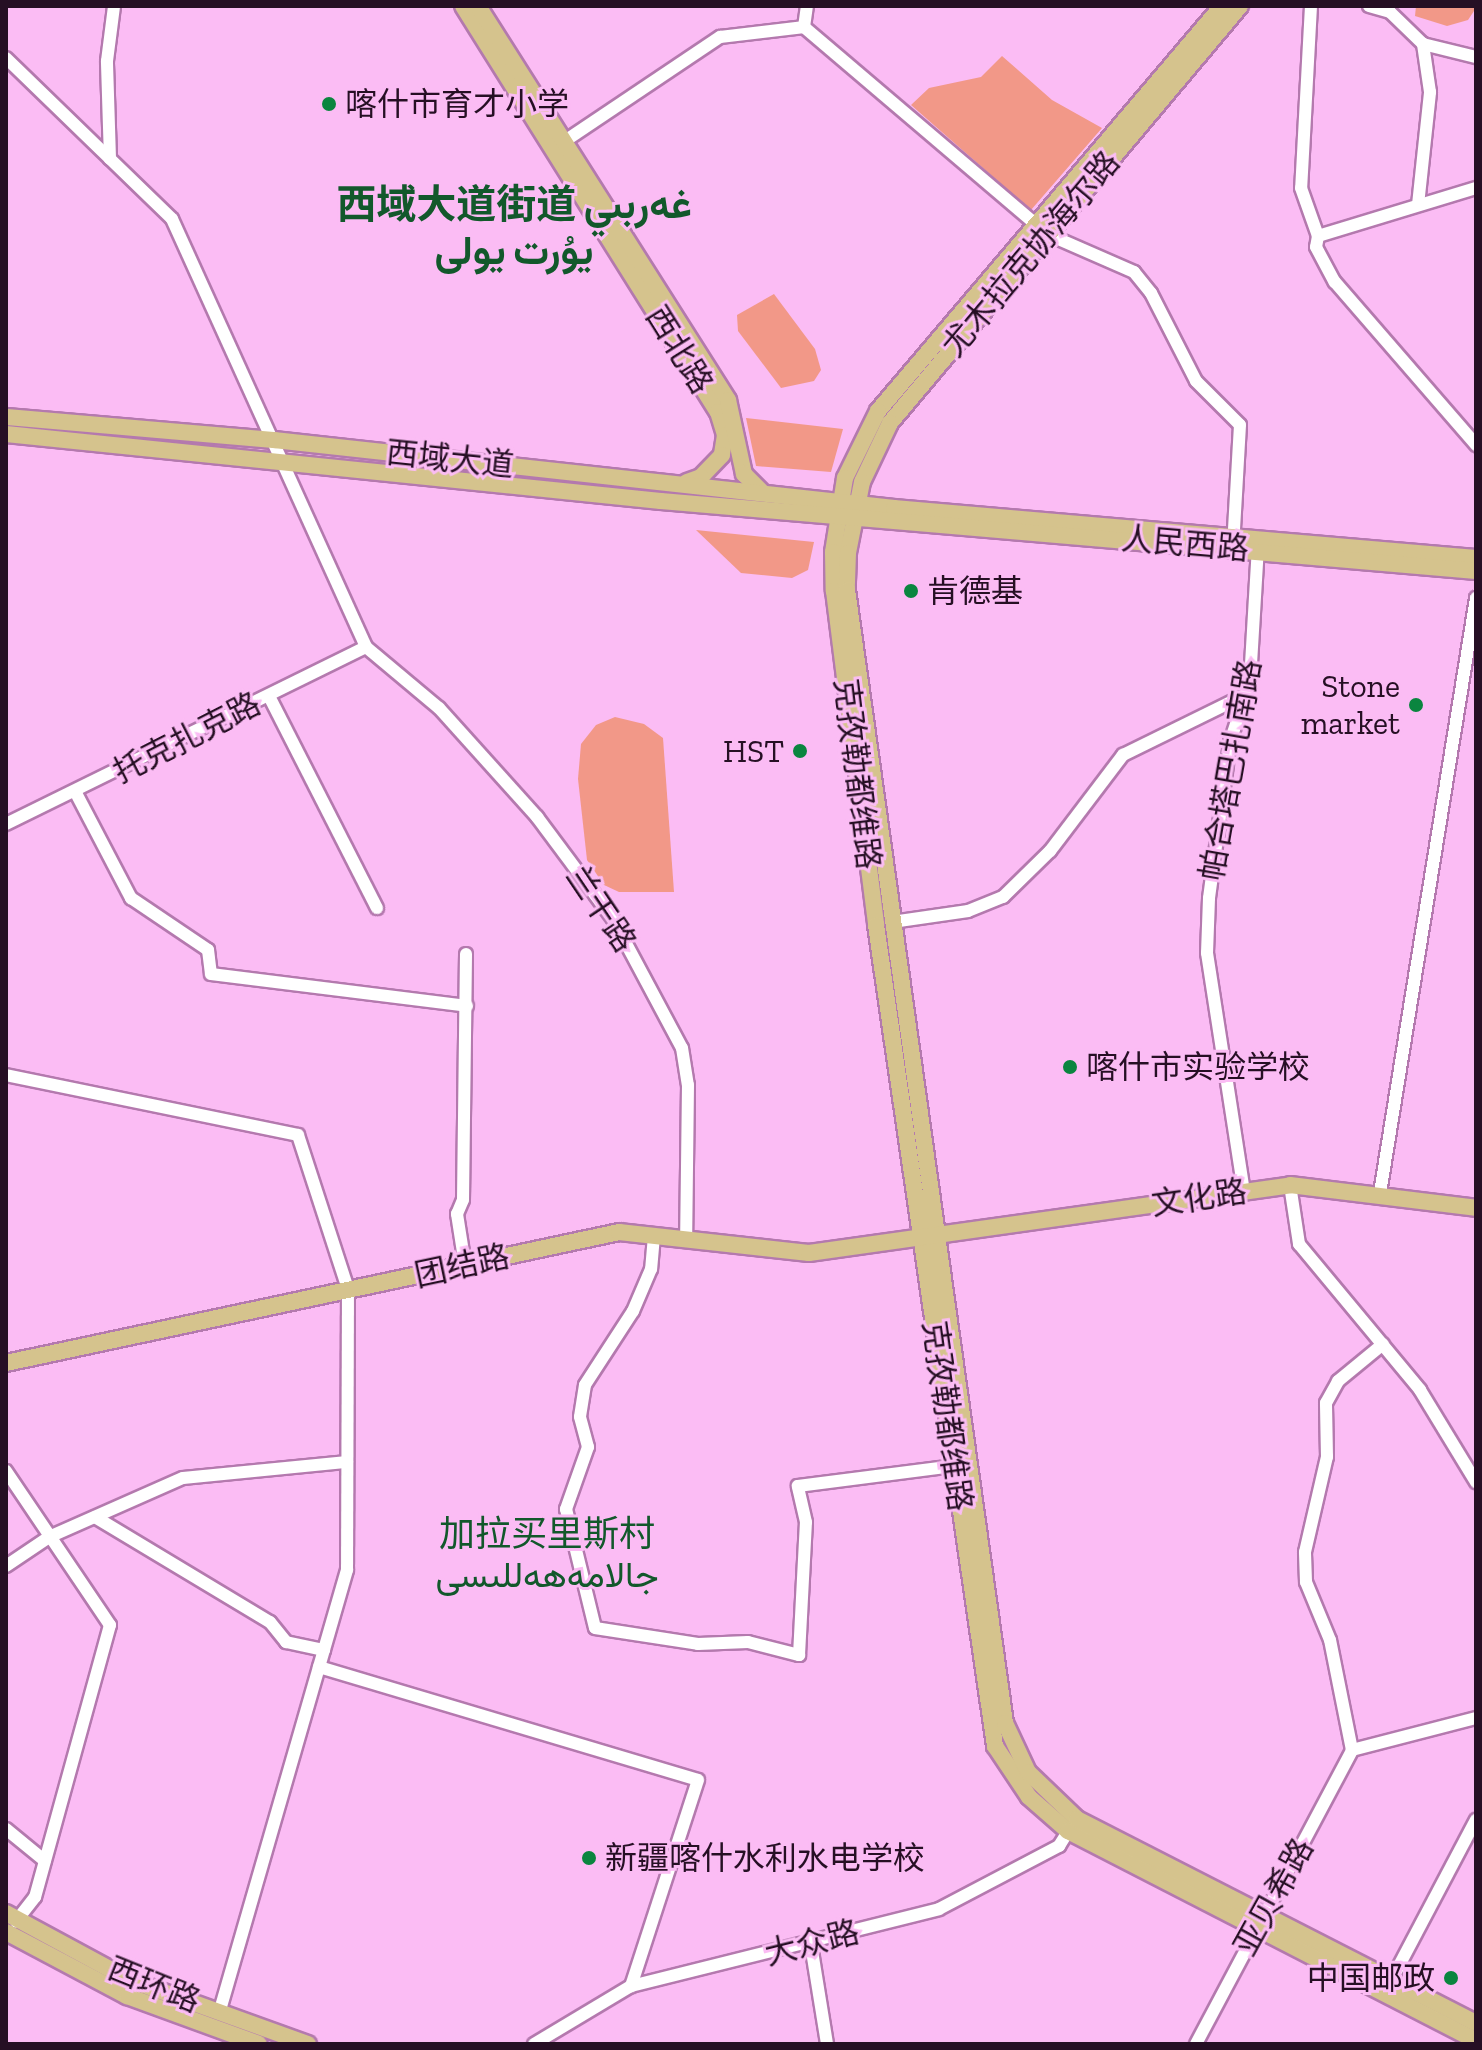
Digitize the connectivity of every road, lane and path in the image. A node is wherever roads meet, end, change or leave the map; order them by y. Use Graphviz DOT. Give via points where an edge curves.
graph roads {
  1 [pos="114,6"];
  2 [pos="463,6"];
  3 [pos="478,6"];
  4 [pos="807,6"];
  5 [pos="1222,6"];
  6 [pos="1240,6"];
  7 [pos="1311,6"];
  8 [pos="1369,6"];
  9 [pos="804,27"];
  10 [pos="1423,44"];
  11 [pos="1476,57"];
  12 [pos="6,58"];
  13 [pos="558,146"];
  14 [pos="110,159"];
  15 [pos="1476,188"];
  16 [pos="1418,205"];
  17 [pos="1042,230"];
  18 [pos="1318,236"];
  19 [pos="6,417"];
  20 [pos="6,434"];
  21 [pos="274,440"];
  22 [pos="1476,445"];
  23 [pos="285,461"];
  24 [pos="684,484"];
  25 [pos="762,492"];
  26 [pos="847,510"];
  27 [pos="893,515"];
  28 [pos="1234,542"];
  29 [pos="1258,545"];
  30 [pos="1476,558"];
  31 [pos="1476,571"];
  32 [pos="1476,598"];
  33 [pos="366,647"];
  34 [pos="1245,695"];
  35 [pos="269,696"];
  36 [pos="76,793"];
  37 [pos="6,824"];
  38 [pos="377,908"];
  39 [pos="892,922"];
  40 [pos="466,954"];
  41 [pos="467,1006"];
  42 [pos="6,1075"];
  43 [pos="1290,1185"];
  44 [pos="1244,1192"];
  45 [pos="1380,1193"];
  46 [pos="1476,1208"];
  47 [pos="654,1236"];
  48 [pos="931,1238"];
  49 [pos="686,1240"];
  50 [pos="465,1265"];
  51 [pos="348,1289"];
  52 [pos="1383,1344"];
  53 [pos="6,1363"];
  54 [pos="347,1462"];
  55 [pos="962,1465"];
  56 [pos="6,1471"];
  57 [pos="1476,1482"];
  58 [pos="95,1517"];
  59 [pos="49,1537"];
  60 [pos="6,1566"];
  61 [pos="324,1650"];
  62 [pos="319,1667"];
  63 [pos="1476,1718"];
  64 [pos="1352,1750"];
  65 [pos="1476,1820"];
  66 [pos="1072,1825"];
  67 [pos="6,1829"];
  68 [pos="45,1861"];
  69 [pos="1263,1921"];
  70 [pos="8,1926"];
  71 [pos="811,1945"];
  72 [pos="1392,1979"];
  73 [pos="631,1986"];
  74 [pos="220,2011"];
  75 [pos="1476,2023"];
  76 [pos="1476,2041"];
  77 [pos="259,2044"];
  78 [pos="308,2044"];
  79 [pos="534,2044"];
  80 [pos="827,2044"];
  81 [pos="1196,2044"];
  1 -- 14 [label="street" via="107,61"];
  2 -- 13 [label="main road, 西北路"];
  3 -- 13 [label="main road, 西北路"];
  4 -- 9 [label="street"];
  5 -- 17 [label="main road, 尤木拉克协海尔路"];
  6 -- 17 [label="main road, 尤木拉克协海尔路"];
  7 -- 18 [label="street" via="1301,188"];
  8 -- 10 [label="street" via="1390,12"];
  9 -- 13 [label="street" via="720,37"];
  9 -- 17 [label="street"];
  10 -- 11 [label="street"];
  10 -- 16 [label="street" via="1430,92"];
  12 -- 14 [label="street"];
  13 -- 24 [label="main road, 西北路" via="723,424 722,455 701,477"];
  13 -- 25 [label="main road, 西北路" via="728,400 744,474"];
  14 -- 21 [label="street" via="172,219"];
  15 -- 16 [label="street"];
  16 -- 18 [label="street"];
  17 -- 26 [label="main road, 尤木拉克协海尔路" via="890,423"];
  17 -- 28 [label="street" via="1134,272 1151,293 1196,381 1240,425"];
  18 -- 22 [label="street" via="1316,247 1335,282"];
  19 -- 21 [label="main road, 西域大道"];
  20 -- 23 [label="main road, 西域大道"];
  21 -- 23 [label="street"];
  21 -- 24 [label="main road, 西域大道"];
  23 -- 26 [label="main road, 西域大道"];
  23 -- 33 [label="street"];
  24 -- 25 [label="main road, 西域大道"];
  25 -- 26 [label="main road, 西域大道"];
  26 -- 27 [label="main road, 西域大道"];
  26 -- 39 [label="main road, 克孜勒都维路" via="847,590"];
  26 -- 48 [label="main road, 克孜勒都维路" via="834,591"];
  27 -- 28 [label="main road, 人民西路"];
  28 -- 29 [label="main road, 人民西路"];
  29 -- 30 [label="main road, 人民西路"];
  29 -- 31 [label="main road, 人民西路"];
  29 -- 34 [label="street, 帕合塔巴扎南路"];
  32 -- 45 [label="street"];
  33 -- 35 [label="street, 托克扎克路"];
  33 -- 49 [label="street, 兰干路" via="439,708 537,817 613,919 659,1001 682,1048 688,1085"];
  34 -- 39 [label="street" via="1123,755 1050,851 1003,897 968,911"];
  34 -- 44 [label="street, 帕合塔巴扎南路" via="1226,773 1207,953"];
  35 -- 36 [label="street, 托克扎克路"];
  35 -- 38 [label="street"];
  36 -- 37 [label="street, 托克扎克路"];
  36 -- 41 [label="street" via="131,898 208,950 211,974"];
  39 -- 48 [label="main road, 克孜勒都维路"];
  40 -- 41 [label="street"];
  41 -- 50 [label="street" via="463,1200 457,1214"];
  42 -- 51 [label="street" via="298,1135"];
  43 -- 44 [label="main road, 文化路"];
  43 -- 45 [label="main road, 文化路"];
  43 -- 52 [label="street" via="1299,1244"];
  44 -- 48 [label="main road, 文化路"];
  45 -- 46 [label="main road, 文化路"];
  47 -- 49 [label="main road, 团结路"];
  47 -- 50 [label="main road, 团结路" via="619,1232"];
  47 -- 55 [label="street" via="651,1269 633,1311 585,1385 580,1417 588,1447 566,1509 595,1628 698,1644 748,1642 799,1655 806,1522 798,1486"];
  48 -- 49 [label="main road, 团结路" via="809,1253"];
  48 -- 55 [label="main road, 克孜勒都维路"];
  50 -- 51 [label="main road, 团结路"];
  51 -- 53 [label="main road, 团结路"];
  51 -- 54 [label="street"];
  52 -- 57 [label="street" via="1420,1390"];
  52 -- 64 [label="street" via="1338,1381 1326,1403 1327,1457 1305,1552 1306,1582 1330,1640"];
  54 -- 58 [label="street" via="183,1478"];
  54 -- 61 [label="street" via="347,1570"];
  55 -- 66 [label="main road, 克孜勒都维路" via="988,1726 1007,1772 1046,1816"];
  56 -- 59 [label="street"];
  58 -- 59 [label="street"];
  58 -- 61 [label="street" via="270,1622 286,1642"];
  59 -- 60 [label="street"];
  59 -- 68 [label="street" via="110,1625"];
  61 -- 62 [label="street"];
  62 -- 73 [label="street" via="698,1780"];
  62 -- 74 [label="street"];
  63 -- 64 [label="street"];
  64 -- 69 [label="street, 亚贝希路"];
  65 -- 72 [label="street"];
  66 -- 69 [label="main road, 克孜勒都维路"];
  66 -- 71 [label="street, 大众路" via="1059,1846 939,1909"];
  67 -- 68 [label="street"];
  68 -- 70 [label="street" via="35,1897"];
  69 -- 72 [label="main road, 克孜勒都维路"];
  69 -- 76 [label="main road, 克孜勒都维路"];
  69 -- 81 [label="street, 亚贝希路"];
  70 -- 74 [label="main road, 西环路" via="130,1980"];
  70 -- 77 [label="main road, 西环路" via="127,1996"];
  71 -- 73 [label="street, 大众路"];
  71 -- 80 [label="street"];
  72 -- 75 [label="main road, 克孜勒都维路"];
  73 -- 79 [label="street, 大众路"];
  74 -- 78 [label="main road, 西环路"];
}
